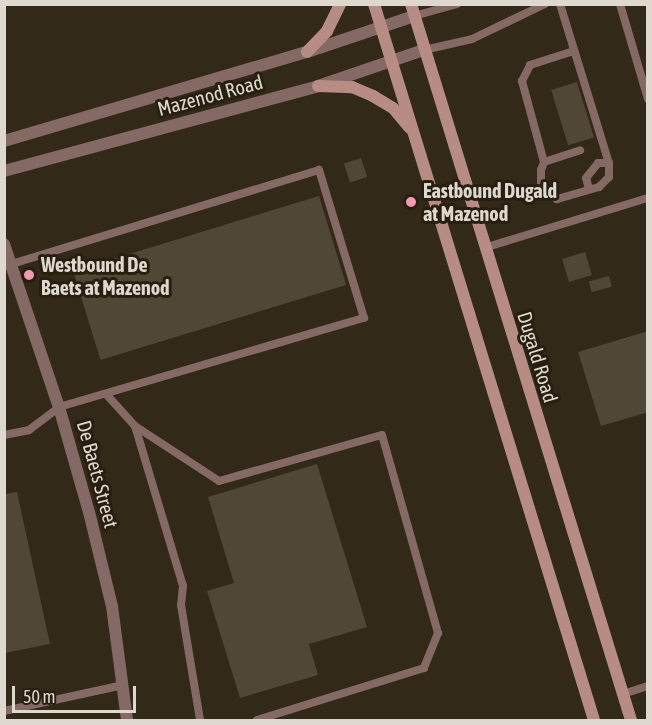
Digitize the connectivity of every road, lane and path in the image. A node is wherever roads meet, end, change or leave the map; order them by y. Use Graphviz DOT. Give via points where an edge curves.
graph roads {
  1 [pos="340,4"];
  2 [pos="374,4"];
  3 [pos="457,4"];
  4 [pos="545,4"];
  5 [pos="560,4"];
  6 [pos="620,4"];
  7 [pos="412,10"];
  8 [pos="381,28"];
  9 [pos="424,50"];
  10 [pos="574,51"];
  11 [pos="307,52"];
  12 [pos="392,62"];
  13 [pos="318,86"];
  14 [pos="648,99"];
  15 [pos="414,133"];
  16 [pos="4,141"];
  17 [pos="580,150"];
  18 [pos="544,162"];
  19 [pos="609,164"];
  20 [pos="4,171"];
  21 [pos="589,189"];
  22 [pos="648,198"];
  23 [pos="4,244"];
  24 [pos="484,248"];
  25 [pos="11,264"];
  26 [pos="10,280"];
  27 [pos="106,394"];
  28 [pos="59,408"];
  29 [pos="135,426"];
  30 [pos="4,435"];
  31 [pos="123,685"];
  32 [pos="648,686"];
  33 [pos="623,694"];
  34 [pos="4,711"];
  35 [pos="128,720"];
  36 [pos="200,720"];
  37 [pos="257,720"];
  38 [pos="594,720"];
  39 [pos="631,720"];
  1 -- 11 [label="main road" via="327,32"];
  2 -- 8 [label="main road"];
  3 -- 7 [label="lane"];
  4 -- 9 [label="lane" via="472,39"];
  5 -- 10 [label="lane"];
  6 -- 14 [label="lane"];
  7 -- 8 [label="street, Mazenod Road"];
  7 -- 9 [label="main road, Dugald Road"];
  8 -- 11 [label="street, Mazenod Road"];
  8 -- 12 [label="main road"];
  9 -- 12 [label="street, Mazenod Road"];
  9 -- 24 [label="main road, Dugald Road"];
  10 -- 18 [label="lane" via="530,64 522,81"];
  10 -- 19 [label="lane"];
  11 -- 16 [label="street, Mazenod Road"];
  12 -- 13 [label="street, Mazenod Road"];
  12 -- 15 [label="main road"];
  13 -- 15 [label="main road" via="352,87 373,96 393,108"];
  13 -- 20 [label="street, Mazenod Road"];
  15 -- 38 [label="main road"];
  17 -- 18 [label="lane"];
  18 -- 21 [label="lane" via="541,183 557,199"];
  19 -- 21 [label="lane" via="609,177 599,187"];
  19 -- 21 [label="lane" via="598,164 586,178"];
  22 -- 24 [label="lane"];
  23 -- 25 [label="street, De Baets Street"];
  24 -- 33 [label="main road, Dugald Road"];
  25 -- 26 [label="street, De Baets Street"];
  25 -- 27 [label="lane" via="319,170 364,318"];
  26 -- 28 [label="street, De Baets Street"];
  27 -- 28 [label="lane"];
  27 -- 29 [label="lane"];
  28 -- 30 [label="lane" via="29,430"];
  28 -- 31 [label="street, De Baets Street" via="112,606"];
  29 -- 36 [label="lane" via="183,586 181,605"];
  29 -- 37 [label="lane" via="219,481 381,435 438,633 424,668"];
  31 -- 34 [label="lane"];
  31 -- 35 [label="street, De Baets Street"];
  32 -- 33 [label="lane"];
  33 -- 39 [label="main road, Dugald Road"];
}
